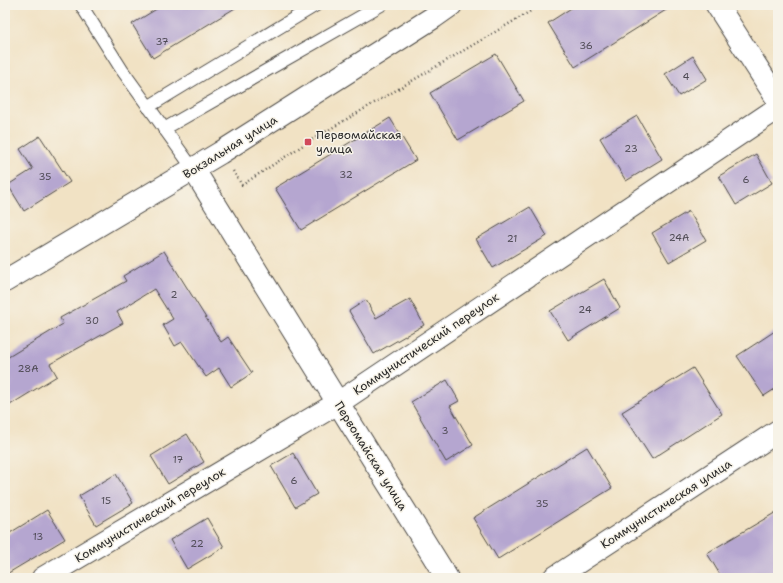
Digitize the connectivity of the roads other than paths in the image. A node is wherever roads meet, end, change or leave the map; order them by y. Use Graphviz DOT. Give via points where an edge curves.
graph roads {
  1 [pos="81,5"];
  2 [pos="316,5"];
  3 [pos="381,5"];
  4 [pos="451,5"];
  5 [pos="717,5"];
  6 [pos="778,100"];
  7 [pos="148,107"];
  8 [pos="778,108"];
  9 [pos="164,129"];
  10 [pos="194,170"];
  11 [pos="5,281"];
  12 [pos="338,404"];
  13 [pos="778,431"];
  14 [pos="44,578"];
  15 [pos="447,578"];
  16 [pos="554,578"];
  1 -- 7 [label="lane"];
  2 -- 7 [label="lane"];
  3 -- 9 [label="lane"];
  4 -- 10 [label="street, Вокзальная улица"];
  5 -- 6 [label="street"];
  7 -- 9 [label="lane"];
  8 -- 12 [label="street, Коммунистический переулок"];
  9 -- 10 [label="lane"];
  10 -- 11 [label="street, Вокзальная улица"];
  10 -- 12 [label="street, Первомайская улица"];
  12 -- 14 [label="street, Коммунистический переулок"];
  12 -- 15 [label="street, Первомайская улица"];
  13 -- 16 [label="street, Коммунистическая улица"];
}
